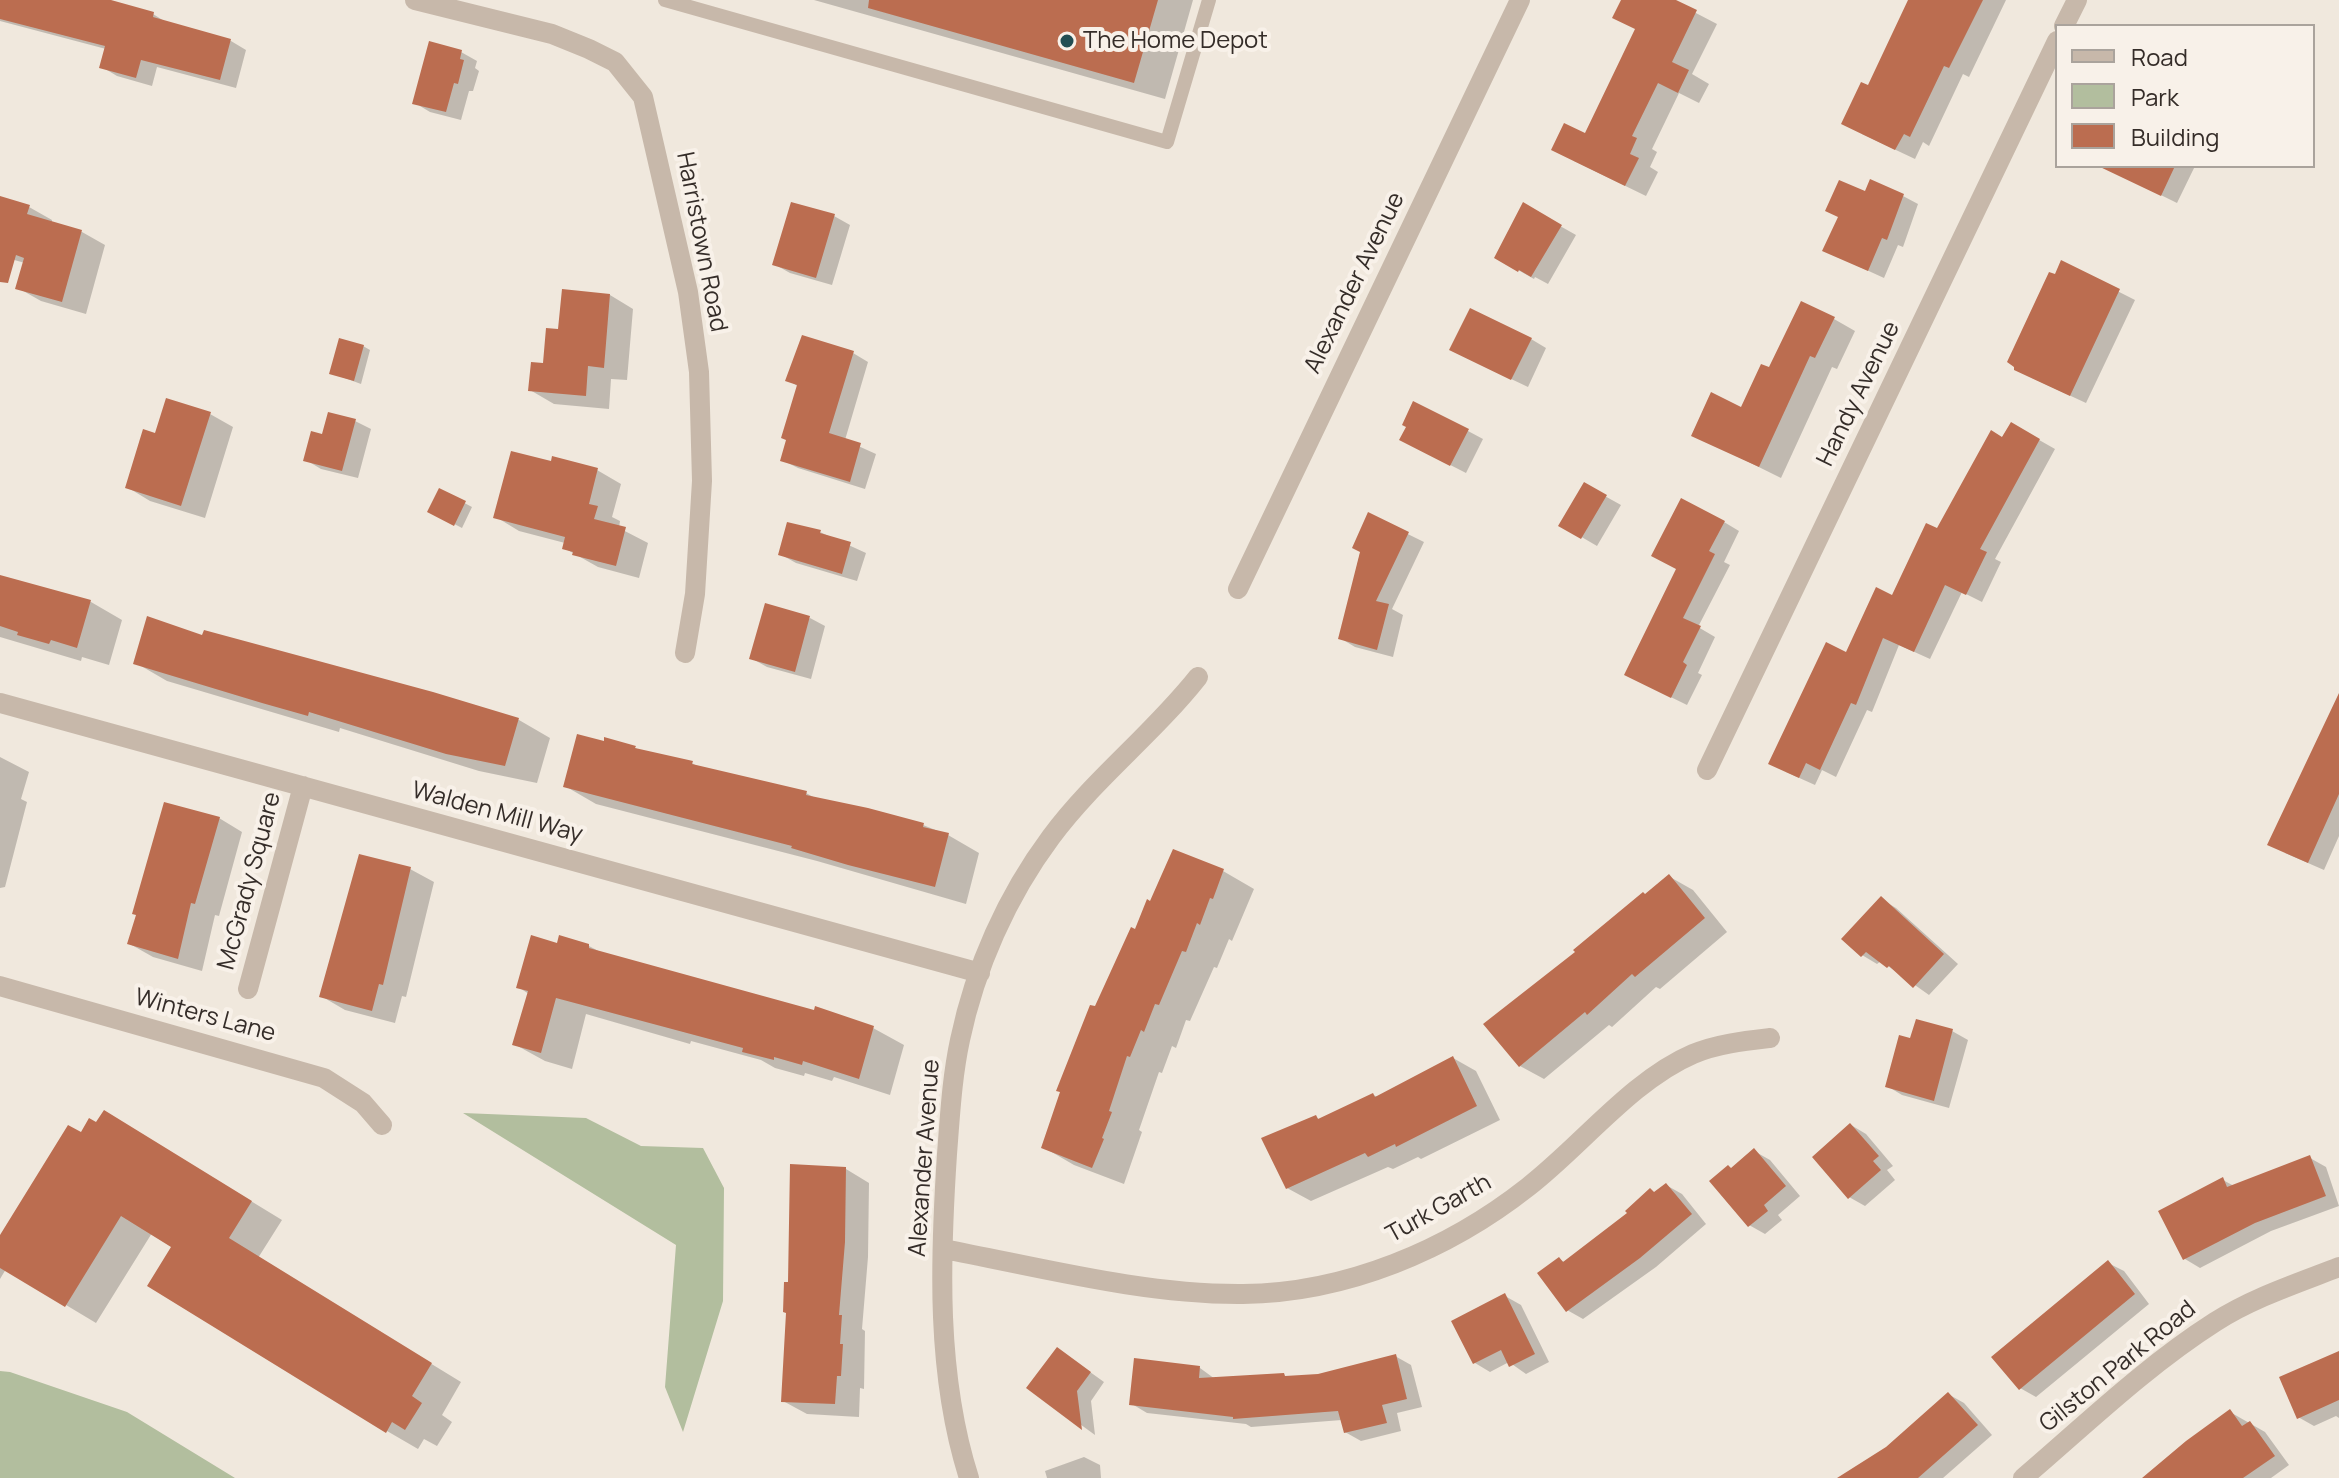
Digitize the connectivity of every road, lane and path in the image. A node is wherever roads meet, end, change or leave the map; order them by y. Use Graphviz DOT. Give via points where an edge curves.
graph roads {
  1 [pos="415,0"];
  2 [pos="665,0"];
  3 [pos="1209,0"];
  4 [pos="1520,0"];
  5 [pos="2077,0"];
  6 [pos="2065,24"];
  7 [pos="2055,45"];
  8 [pos="1238,589"];
  9 [pos="685,653"];
  10 [pos="1198,677"];
  11 [pos="0,703"];
  12 [pos="1707,770"];
  13 [pos="303,786"];
  14 [pos="980,973"];
  15 [pos="0,986"];
  16 [pos="248,989"];
  17 [pos="1770,1038"];
  18 [pos="382,1125"];
  19 [pos="943,1249"];
  20 [pos="2339,1267"];
  21 [pos="969,1478"];
  22 [pos="2023,1478"];
  1 -- 9 [label="street, Harristown Road" via="552,34 589,49 615,62 643,97 688,292 699,372 702,481 695,594"];
  2 -- 3 [label="lane" via="1167,142"];
  4 -- 8 [label="street, Alexander Avenue"];
  5 -- 6 [label="street"];
  7 -- 12 [label="street, Handy Avenue"];
  10 -- 14 [label="street, Alexander Avenue" via="1051,837 1001,920"];
  11 -- 13 [label="street, Walden Mill Way"];
  13 -- 14 [label="street, Walden Mill Way"];
  13 -- 16 [label="street, McGrady Square"];
  14 -- 19 [label="street, Alexander Avenue" via="960,1039 951,1100"];
  15 -- 18 [label="street, Winters Lane" via="324,1078 363,1103"];
  17 -- 19 [label="street, Turk Garth" via="1693,1054 1654,1076 1529,1187 1483,1219 1420,1254 1357,1277 1298,1290 1191,1291"];
  19 -- 21 [label="street, Alexander Avenue" via="950,1393"];
  20 -- 22 [label="street, Gilston Park Road" via="2217,1321"];
}
